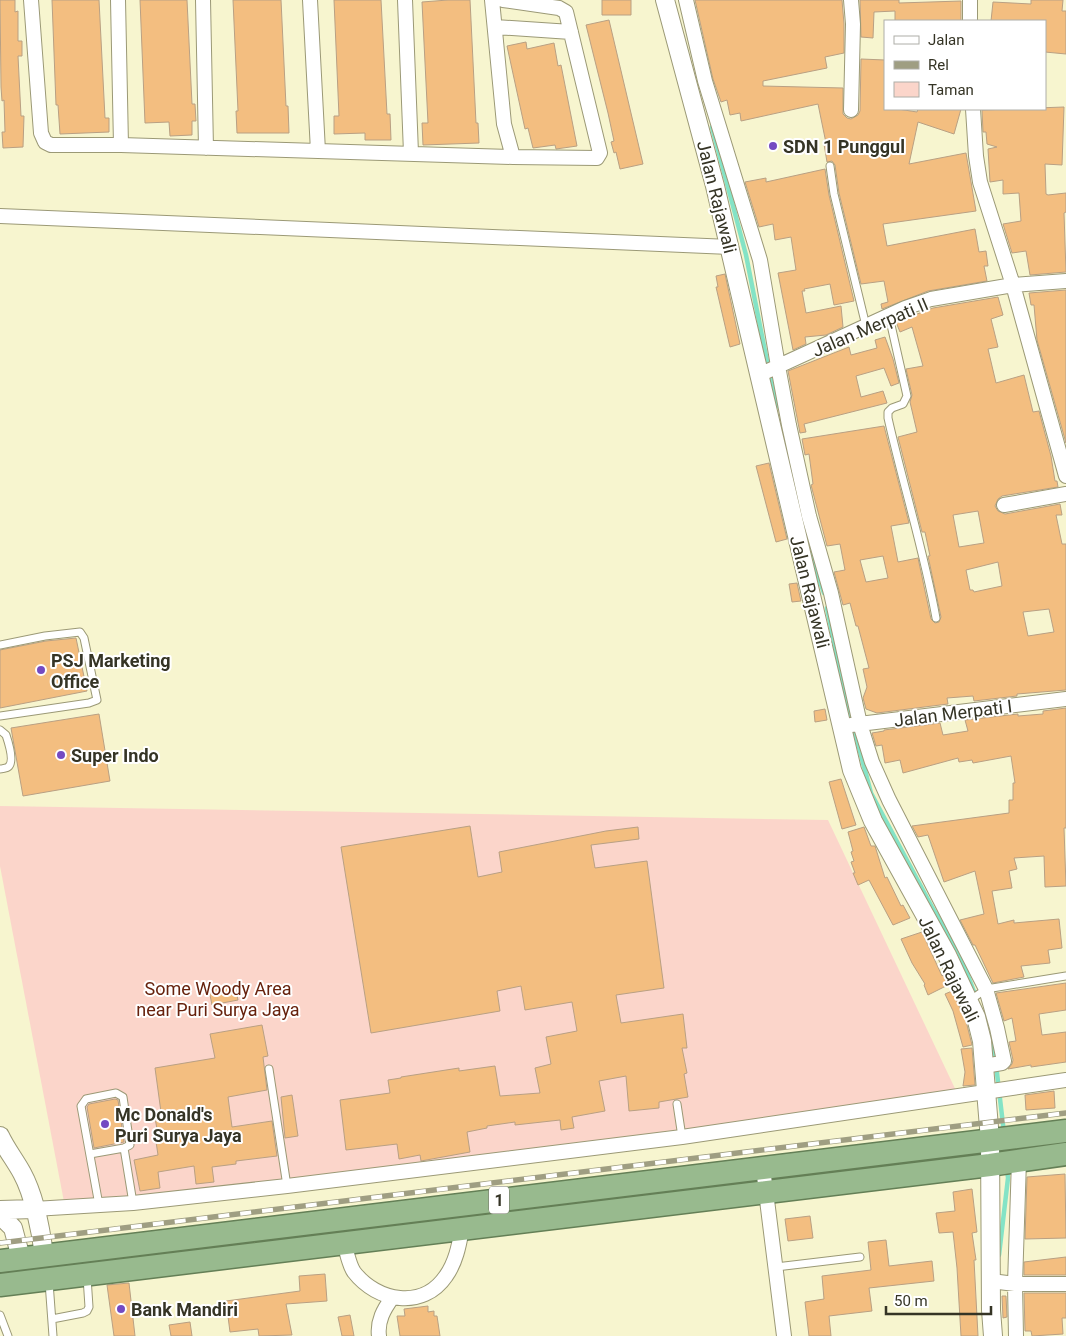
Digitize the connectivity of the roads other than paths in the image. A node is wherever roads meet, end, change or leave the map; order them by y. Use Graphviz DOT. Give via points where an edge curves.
graph roads {
  1 [pos="31,0"];
  2 [pos="118,0"];
  3 [pos="203,0"];
  4 [pos="310,0"];
  5 [pos="405,0"];
  6 [pos="492,0"];
  7 [pos="503,0"];
  8 [pos="665,0"];
  9 [pos="686,0"];
  10 [pos="851,0"];
  11 [pos="970,0"];
  12 [pos="970,20"];
  13 [pos="495,27"];
  14 [pos="571,32"];
  15 [pos="851,110"];
  16 [pos="973,110"];
  17 [pos="504,124"];
  18 [pos="121,145"];
  19 [pos="206,148"];
  20 [pos="318,151"];
  21 [pos="411,153"];
  22 [pos="495,156"];
  23 [pos="718,156"];
  24 [pos="513,157"];
  25 [pos="830,166"];
  26 [pos="0,216"];
  27 [pos="730,247"];
  28 [pos="1066,281"];
  29 [pos="1013,285"];
  30 [pos="889,316"];
  31 [pos="866,327"];
  32 [pos="769,371"];
  33 [pos="1059,428"];
  34 [pos="1066,476"];
  35 [pos="1066,494"];
  36 [pos="1004,505"];
  37 [pos="936,618"];
  38 [pos="0,645"];
  39 [pos="1066,699"];
  40 [pos="0,716"];
  41 [pos="850,726"];
  42 [pos="0,730"];
  43 [pos="0,769"];
  44 [pos="1066,976"];
  45 [pos="977,996"];
  46 [pos="986,1066"];
  47 [pos="269,1069"];
  48 [pos="1066,1080"];
  49 [pos="989,1092"];
  50 [pos="677,1104"];
  51 [pos="1066,1131"];
  52 [pos="0,1136"];
  53 [pos="682,1137"];
  54 [pos="1001,1139"];
  55 [pos="124,1148"];
  56 [pos="90,1154"];
  57 [pos="1066,1154"];
  58 [pos="1005,1163"];
  59 [pos="763,1168"];
  60 [pos="287,1186"];
  61 [pos="767,1192"];
  62 [pos="133,1203"];
  63 [pos="99,1205"];
  64 [pos="34,1209"];
  65 [pos="0,1210"];
  66 [pos="0,1215"];
  67 [pos="462,1229"];
  68 [pos="344,1243"];
  69 [pos="44,1256"];
  70 [pos="860,1257"];
  71 [pos="11,1260"];
  72 [pos="776,1267"];
  73 [pos="87,1274"];
  74 [pos="49,1279"];
  75 [pos="26,1281"];
  76 [pos="993,1281"];
  77 [pos="1014,1283"];
  78 [pos="0,1284"];
  79 [pos="1066,1284"];
  80 [pos="392,1298"];
  81 [pos="0,1315"];
  82 [pos="52,1319"];
  83 [pos="8,1336"];
  84 [pos="53,1336"];
  85 [pos="379,1336"];
  86 [pos="784,1336"];
  87 [pos="993,1336"];
  88 [pos="1016,1336"];
  1 -- 18 [label="street" via="41,132 46,142 51,145"];
  2 -- 18 [label="street"];
  3 -- 19 [label="street"];
  4 -- 20 [label="street"];
  5 -- 21 [label="street"];
  6 -- 13 [label="street"];
  7 -- 14 [label="street" via="562,9 566,12"];
  8 -- 23 [label="street, Jalan Rajawali"];
  9 -- 23 [label="street"];
  10 -- 15 [label="street"];
  11 -- 12 [label="street"];
  13 -- 14 [label="street"];
  13 -- 17 [label="street"];
  14 -- 24 [label="street" via="599,156 593,159"];
  16 -- 29 [label="street" via="980,182"];
  17 -- 22 [label="street"];
  17 -- 24 [label="street"];
  18 -- 19 [label="street"];
  19 -- 20 [label="street"];
  20 -- 21 [label="street"];
  21 -- 22 [label="street"];
  22 -- 24 [label="street"];
  23 -- 27 [label="street, Jalan Rajawali"];
  23 -- 32 [label="street" via="760,260"];
  25 -- 31 [label="lane"];
  26 -- 27 [label="street"];
  27 -- 32 [label="street, Jalan Rajawali"];
  28 -- 29 [label="street, Jalan Merpati II"];
  29 -- 30 [label="street, Jalan Merpati II" via="932,299"];
  29 -- 33 [label="street"];
  30 -- 31 [label="street, Jalan Merpati II"];
  30 -- 37 [label="lane" via="907,396 903,404 888,412 888,418"];
  31 -- 32 [label="street, Jalan Merpati II"];
  32 -- 41 [label="street, Jalan Rajawali" via="792,518"];
  33 -- 34 [label="street"];
  35 -- 36 [label="street"];
  38 -- 40 [label="lane" via="80,632 97,700"];
  39 -- 41 [label="street, Jalan Merpati I"];
  41 -- 45 [label="street" via="872,762"];
  41 -- 45 [label="street, Jalan Rajawali" via="852,770 873,820 947,955"];
  42 -- 43 [label="lane" via="6,735 11,764"];
  44 -- 45 [label="lane"];
  45 -- 46 [label="street, Jalan Rajawali" via="976,1018"];
  45 -- 46 [label="street" via="997,1028 1004,1061"];
  46 -- 49 [label="street, Jalan Rajawali"];
  47 -- 60 [label="lane"];
  48 -- 49 [label="street"];
  49 -- 53 [label="street"];
  49 -- 54 [label="street, Jalan Rajawali"];
  50 -- 53 [label="lane"];
  51 -- 54 [label="highway, 1"];
  52 -- 64 [label="street" via="23,1174"];
  53 -- 60 [label="street"];
  54 -- 58 [label="street, Jalan Rajawali"];
  54 -- 59 [label="highway, 1"];
  55 -- 56 [label="lane"];
  55 -- 56 [label="lane" via="130,1145 123,1097 116,1093 83,1101"];
  55 -- 62 [label="lane"];
  56 -- 63 [label="lane"];
  57 -- 58 [label="highway, 1"];
  58 -- 61 [label="highway, 1"];
  58 -- 76 [label="street, Jalan Rajawali"];
  58 -- 77 [label="street"];
  59 -- 61 [label="street"];
  59 -- 69 [label="highway, 1"];
  60 -- 62 [label="street"];
  61 -- 67 [label="highway, 1"];
  61 -- 72 [label="street"];
  62 -- 63 [label="street"];
  63 -- 64 [label="street"];
  64 -- 65 [label="street"];
  64 -- 69 [label="street"];
  66 -- 71 [label="street" via="13,1228"];
  67 -- 68 [label="highway, 1"];
  67 -- 80 [label="street" via="453,1265 435,1288 407,1299"];
  68 -- 73 [label="highway, 1"];
  68 -- 80 [label="street" via="353,1271 369,1289"];
  69 -- 71 [label="highway, 1"];
  69 -- 74 [label="highway"];
  70 -- 72 [label="lane"];
  71 -- 75 [label="highway"];
  72 -- 86 [label="street"];
  73 -- 74 [label="highway, 1"];
  73 -- 82 [label="lane" via="87,1311"];
  74 -- 75 [label="highway, 1"];
  74 -- 82 [label="lane"];
  75 -- 78 [label="highway, 1"];
  76 -- 77 [label="street"];
  76 -- 87 [label="street, Jalan Rajawali"];
  77 -- 79 [label="street"];
  77 -- 88 [label="street"];
  80 -- 85 [label="street" via="382,1311"];
  81 -- 83 [label="lane"];
  82 -- 84 [label="lane"];
}
